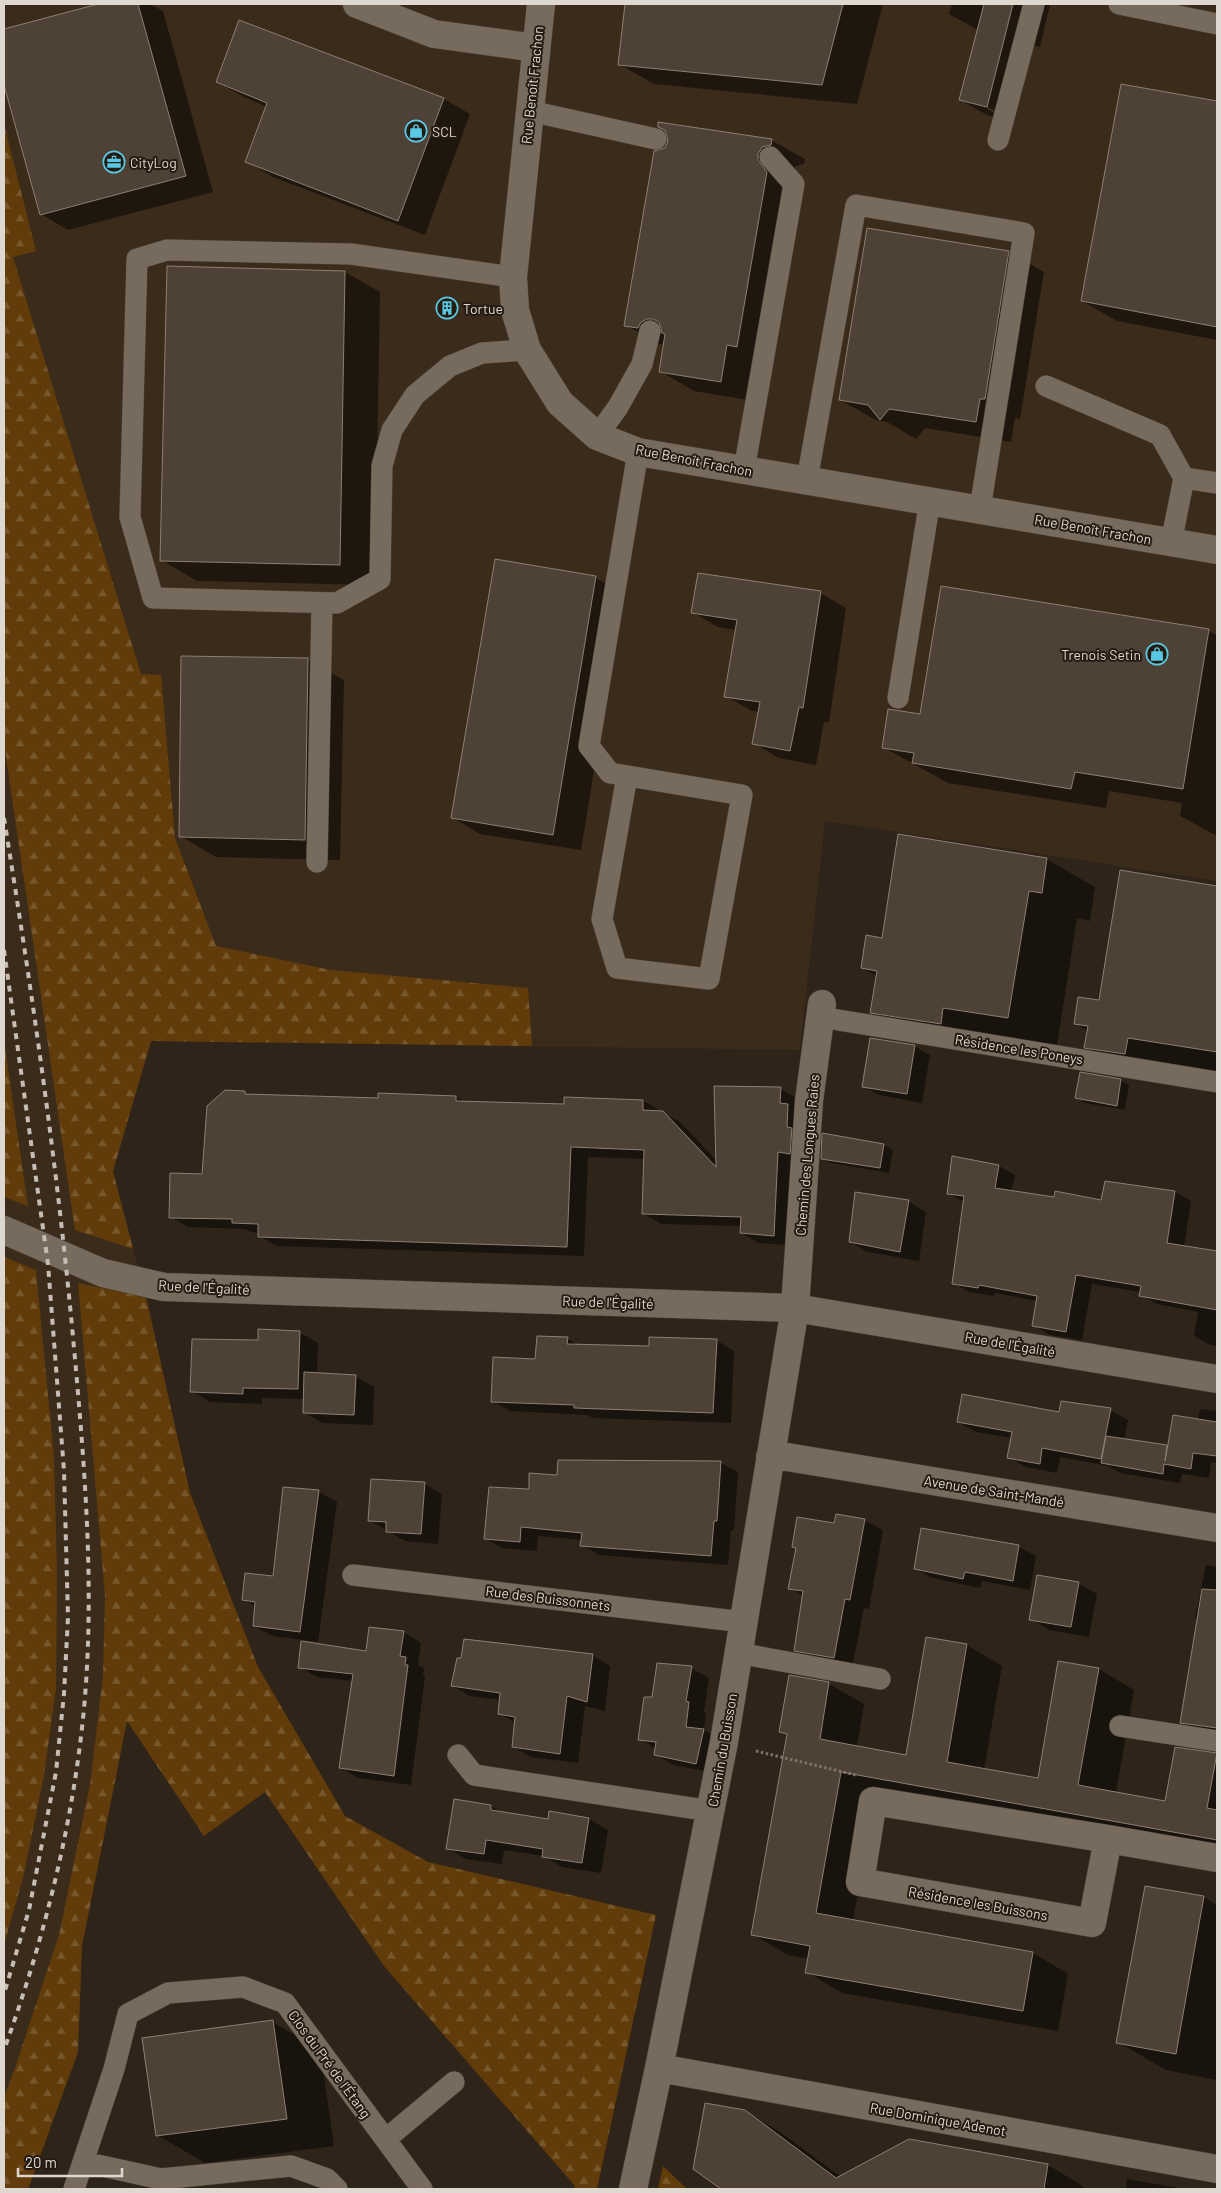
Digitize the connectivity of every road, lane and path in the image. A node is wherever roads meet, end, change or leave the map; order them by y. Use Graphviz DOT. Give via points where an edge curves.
graph roads {
  1 [pos="357,4"];
  2 [pos="541,4"];
  3 [pos="1034,4"];
  4 [pos="1119,4"];
  5 [pos="1217,24"];
  6 [pos="536,48"];
  7 [pos="530,111"];
  8 [pos="656,139"];
  9 [pos="998,140"];
  10 [pos="770,157"];
  11 [pos="513,277"];
  12 [pos="650,331"];
  13 [pos="526,350"];
  14 [pos="1046,386"];
  15 [pos="597,436"];
  16 [pos="638,452"];
  17 [pos="744,470"];
  18 [pos="1184,478"];
  19 [pos="807,480"];
  20 [pos="1217,483"];
  21 [pos="930,500"];
  22 [pos="980,509"];
  23 [pos="1171,543"];
  24 [pos="1217,550"];
  25 [pos="322,602"];
  26 [pos="898,698"];
  27 [pos="627,776"];
  28 [pos="317,862"];
  29 [pos="821,1010"];
  30 [pos="1217,1082"];
  31 [pos="4,1230"];
  32 [pos="795,1308"];
  33 [pos="1217,1379"];
  34 [pos="770,1458"];
  35 [pos="1217,1528"];
  36 [pos="353,1575"];
  37 [pos="743,1622"];
  38 [pos="738,1653"];
  39 [pos="880,1679"];
  40 [pos="1120,1726"];
  41 [pos="1217,1741"];
  42 [pos="724,1742"];
  43 [pos="458,1755"];
  44 [pos="873,1801"];
  45 [pos="711,1811"];
  46 [pos="1108,1839"];
  47 [pos="1217,1858"];
  48 [pos="659,2068"];
  49 [pos="454,2082"];
  50 [pos="386,2139"];
  51 [pos="84,2162"];
  52 [pos="1217,2169"];
  53 [pos="74,2189"];
  54 [pos="337,2189"];
  55 [pos="422,2189"];
  56 [pos="632,2189"];
  1 -- 6 [label="street" via="434,34"];
  2 -- 6 [label="street, Rue Benoît Frachon"];
  3 -- 9 [label="lane"];
  4 -- 5 [label="lane"];
  6 -- 7 [label="street, Rue Benoît Frachon"];
  7 -- 8 [label="lane"];
  7 -- 11 [label="street, Rue Benoît Frachon"];
  10 -- 17 [label="lane" via="794,184"];
  11 -- 13 [label="street, Rue Benoît Frachon" via="515,310"];
  11 -- 25 [label="lane" via="351,254 167,250 137,259 130,517 153,598"];
  12 -- 15 [label="lane" via="642,364"];
  13 -- 15 [label="street, Rue Benoît Frachon" via="560,403"];
  13 -- 25 [label="lane" via="482,353 450,366 415,395 392,430 382,466 380,579 337,603"];
  14 -- 18 [label="lane" via="1160,435"];
  15 -- 16 [label="street, Rue Benoît Frachon"];
  16 -- 17 [label="street, Rue Benoît Frachon"];
  16 -- 27 [label="lane" via="589,746 610,773"];
  17 -- 19 [label="street, Rue Benoît Frachon"];
  18 -- 20 [label="lane"];
  18 -- 23 [label="lane"];
  19 -- 21 [label="street, Rue Benoît Frachon"];
  19 -- 22 [label="lane" via="856,205 865,206 1024,233"];
  21 -- 22 [label="street, Rue Benoît Frachon"];
  21 -- 26 [label="lane"];
  22 -- 23 [label="street, Rue Benoît Frachon"];
  23 -- 24 [label="street, Rue Benoît Frachon"];
  25 -- 28 [label="lane"];
  27 -- 27 [label="lane" via="742,795 709,979 617,968 602,919"];
  29 -- 30 [label="lane, Résidence les Poneys"];
  29 -- 32 [label="street, Chemin des Longues Raies" via="809,1101"];
  31 -- 32 [label="street, Rue de l'Égalité" via="103,1273 164,1287"];
  32 -- 33 [label="street, Rue de l'Égalité"];
  32 -- 34 [label="street, Chemin du Buisson"];
  34 -- 35 [label="street, Avenue de Saint-Mandé" via="787,1457"];
  34 -- 37 [label="street, Chemin du Buisson"];
  36 -- 37 [label="lane, Rue des Buissonnets"];
  37 -- 38 [label="street, Chemin du Buisson"];
  38 -- 39 [label="lane"];
  38 -- 42 [label="street, Chemin du Buisson"];
  40 -- 41 [label="lane"];
  42 -- 44 [label="path" via="864,1777"];
  42 -- 45 [label="street, Chemin du Buisson"];
  43 -- 45 [label="lane" via="474,1775"];
  44 -- 46 [label="street"];
  44 -- 46 [label="street, Résidence les Buissons" via="860,1882 1092,1923"];
  45 -- 48 [label="street, Chemin du Buisson"];
  46 -- 47 [label="street"];
  48 -- 52 [label="street, Rue Dominique Adenot"];
  48 -- 56 [label="street, Chemin du Buisson"];
  49 -- 50 [label="lane"];
  50 -- 51 [label="lane, Clos du Pré de l'Étang" via="286,2002 243,1987 168,1993 128,2014"];
  50 -- 55 [label="lane, Clos du Pré de l'Étang"];
  51 -- 53 [label="lane, Clos du Pré de l'Étang"];
  51 -- 54 [label="lane" via="161,2180 291,2166 327,2179"];
}
